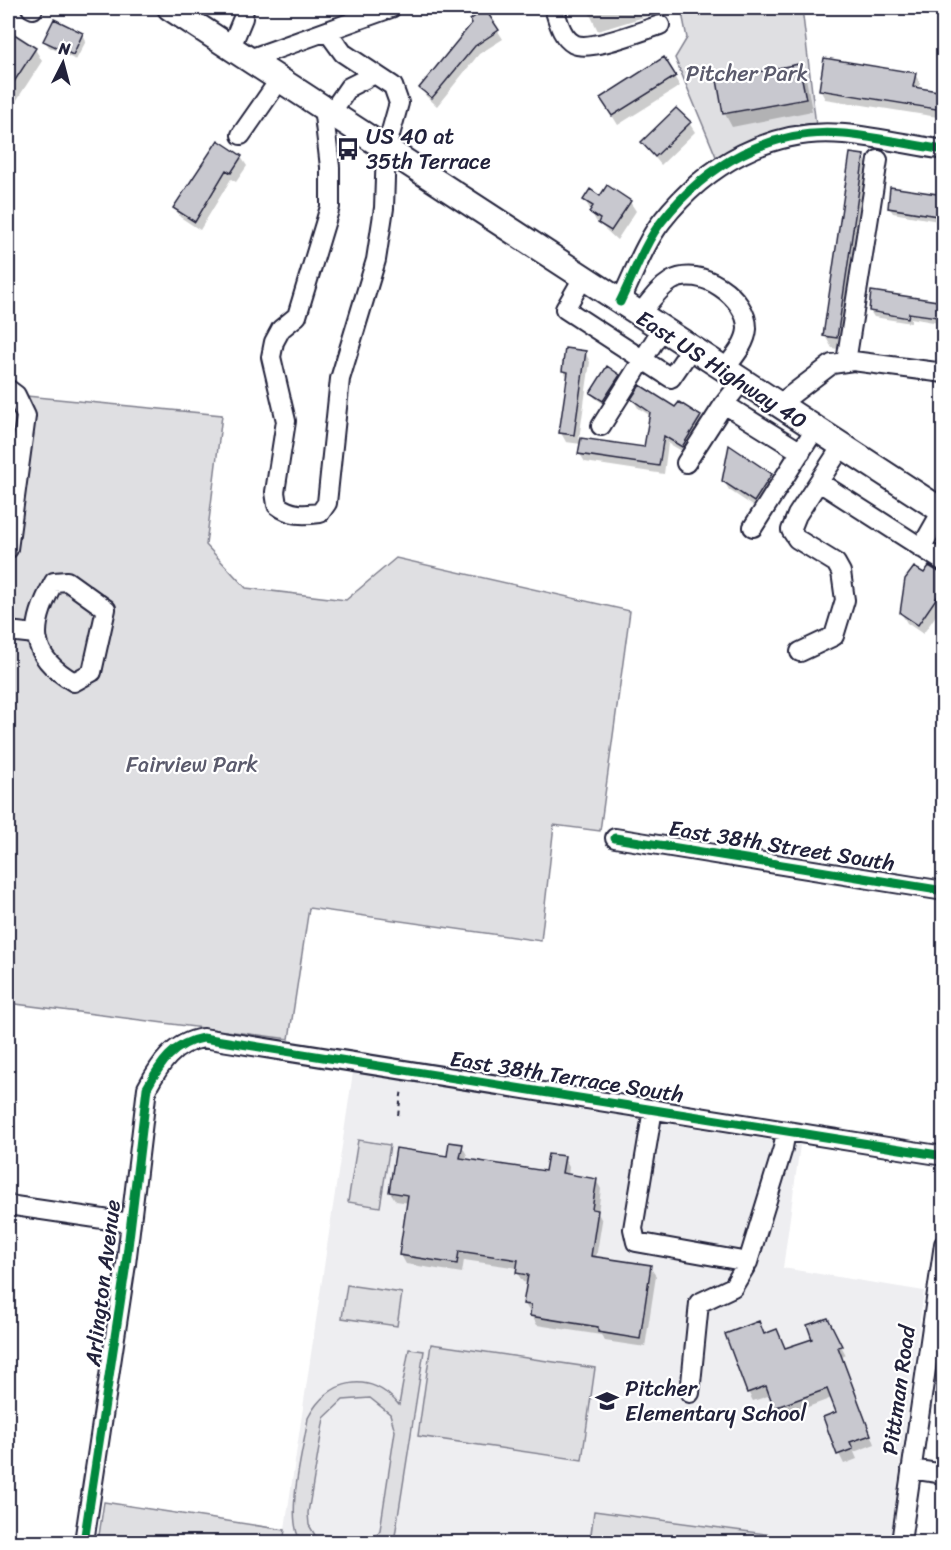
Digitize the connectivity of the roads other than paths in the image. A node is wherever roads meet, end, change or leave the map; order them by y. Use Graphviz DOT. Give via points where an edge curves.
graph roads {
  1 [pos="170,8"];
  2 [pos="244,8"];
  3 [pos="391,8"];
  4 [pos="554,8"];
  5 [pos="660,25"];
  6 [pos="327,31"];
  7 [pos="240,53"];
  8 [pos="375,74"];
  9 [pos="280,79"];
  10 [pos="327,110"];
  11 [pos="241,135"];
  12 [pos="386,149"];
  13 [pos="944,150"];
  14 [pos="878,160"];
  15 [pos="583,278"];
  16 [pos="629,308"];
  17 [pos="662,329"];
  18 [pos="691,350"];
  19 [pos="643,359"];
  20 [pos="846,362"];
  21 [pos="944,373"];
  22 [pos="733,375"];
  23 [pos="12,392"];
  24 [pos="724,404"];
  25 [pos="778,405"];
  26 [pos="601,426"];
  27 [pos="815,429"];
  28 [pos="842,446"];
  29 [pos="801,452"];
  30 [pos="687,462"];
  31 [pos="819,482"];
  32 [pos="943,511"];
  33 [pos="753,527"];
  34 [pos="921,548"];
  35 [pos="8,549"];
  36 [pos="944,562"];
  37 [pos="8,631"];
  38 [pos="35,634"];
  39 [pos="800,652"];
  40 [pos="615,838"];
  41 [pos="944,891"];
  42 [pos="184,1043"];
  43 [pos="653,1109"];
  44 [pos="786,1131"];
  45 [pos="944,1156"];
  46 [pos="8,1204"];
  47 [pos="130,1224"];
  48 [pos="944,1244"];
  49 [pos="748,1263"];
  50 [pos="690,1393"];
  51 [pos="911,1469"];
  52 [pos="944,1474"];
  53 [pos="907,1541"];
  54 [pos="84,1542"];
  1 -- 7 [label="main road, East US Highway 40"];
  2 -- 7 [label="street"];
  3 -- 6 [label="street"];
  4 -- 5 [label="street" via="562,32 572,44 585,48"];
  6 -- 7 [label="street"];
  6 -- 8 [label="street" via="343,53"];
  7 -- 9 [label="main road, East US Highway 40"];
  8 -- 10 [label="street" via="350,87"];
  8 -- 12 [label="street" via="393,86 398,98"];
  9 -- 10 [label="main road, East US Highway 40"];
  9 -- 11 [label="street"];
  10 -- 12 [label="main road, East US Highway 40"];
  10 -- 12 [label="street" via="330,207 297,315 281,329 271,357 286,421 275,492 277,505 286,512 303,516 320,513 327,502 340,379 376,260"];
  12 -- 15 [label="main road, East US Highway 40"];
  13 -- 16 [label="street" via="843,134 808,134 768,141 732,158 699,181 660,222"];
  14 -- 20 [label="street"];
  15 -- 16 [label="main road, East US Highway 40"];
  15 -- 19 [label="street" via="565,309"];
  16 -- 17 [label="main road, East US Highway 40"];
  16 -- 22 [label="street" via="679,278 703,279 724,291 741,306 747,328"];
  17 -- 18 [label="main road, East US Highway 40"];
  17 -- 19 [label="street"];
  18 -- 19 [label="street" via="671,378"];
  18 -- 22 [label="main road, East US Highway 40"];
  19 -- 26 [label="street"];
  20 -- 21 [label="street"];
  20 -- 25 [label="street" via="832,364"];
  22 -- 24 [label="street"];
  22 -- 25 [label="main road, East US Highway 40"];
  23 -- 35 [label="street" via="26,416"];
  24 -- 29 [label="street"];
  24 -- 30 [label="street"];
  25 -- 27 [label="main road, East US Highway 40"];
  27 -- 28 [label="main road, East US Highway 40"];
  27 -- 29 [label="street"];
  28 -- 31 [label="street"];
  28 -- 32 [label="main road, East US Highway 40"];
  29 -- 33 [label="street"];
  31 -- 34 [label="street"];
  31 -- 39 [label="street" via="791,530 797,539 836,563 845,600 834,636"];
  32 -- 34 [label="street"];
  34 -- 36 [label="street"];
  37 -- 38 [label="street"];
  38 -- 38 [label="street" via="40,652 56,672 74,682 92,672 106,609 67,581 54,582"];
  40 -- 41 [label="street, East 38th Street South"];
  42 -- 43 [label="street, East 38th Terrace South" via="203,1038"];
  42 -- 47 [label="street, Arlington Avenue" via="160,1064 147,1088"];
  43 -- 44 [label="street, East 38th Terrace South"];
  43 -- 49 [label="street" via="633,1229 636,1242"];
  44 -- 45 [label="street, East 38th Terrace South"];
  44 -- 49 [label="street"];
  46 -- 47 [label="street"];
  47 -- 54 [label="street, Arlington Avenue"];
  48 -- 51 [label="street, Pittman Road"];
  49 -- 50 [label="street" via="733,1287 699,1303"];
  51 -- 52 [label="street"];
  51 -- 53 [label="street, Pittman Road"];
}
